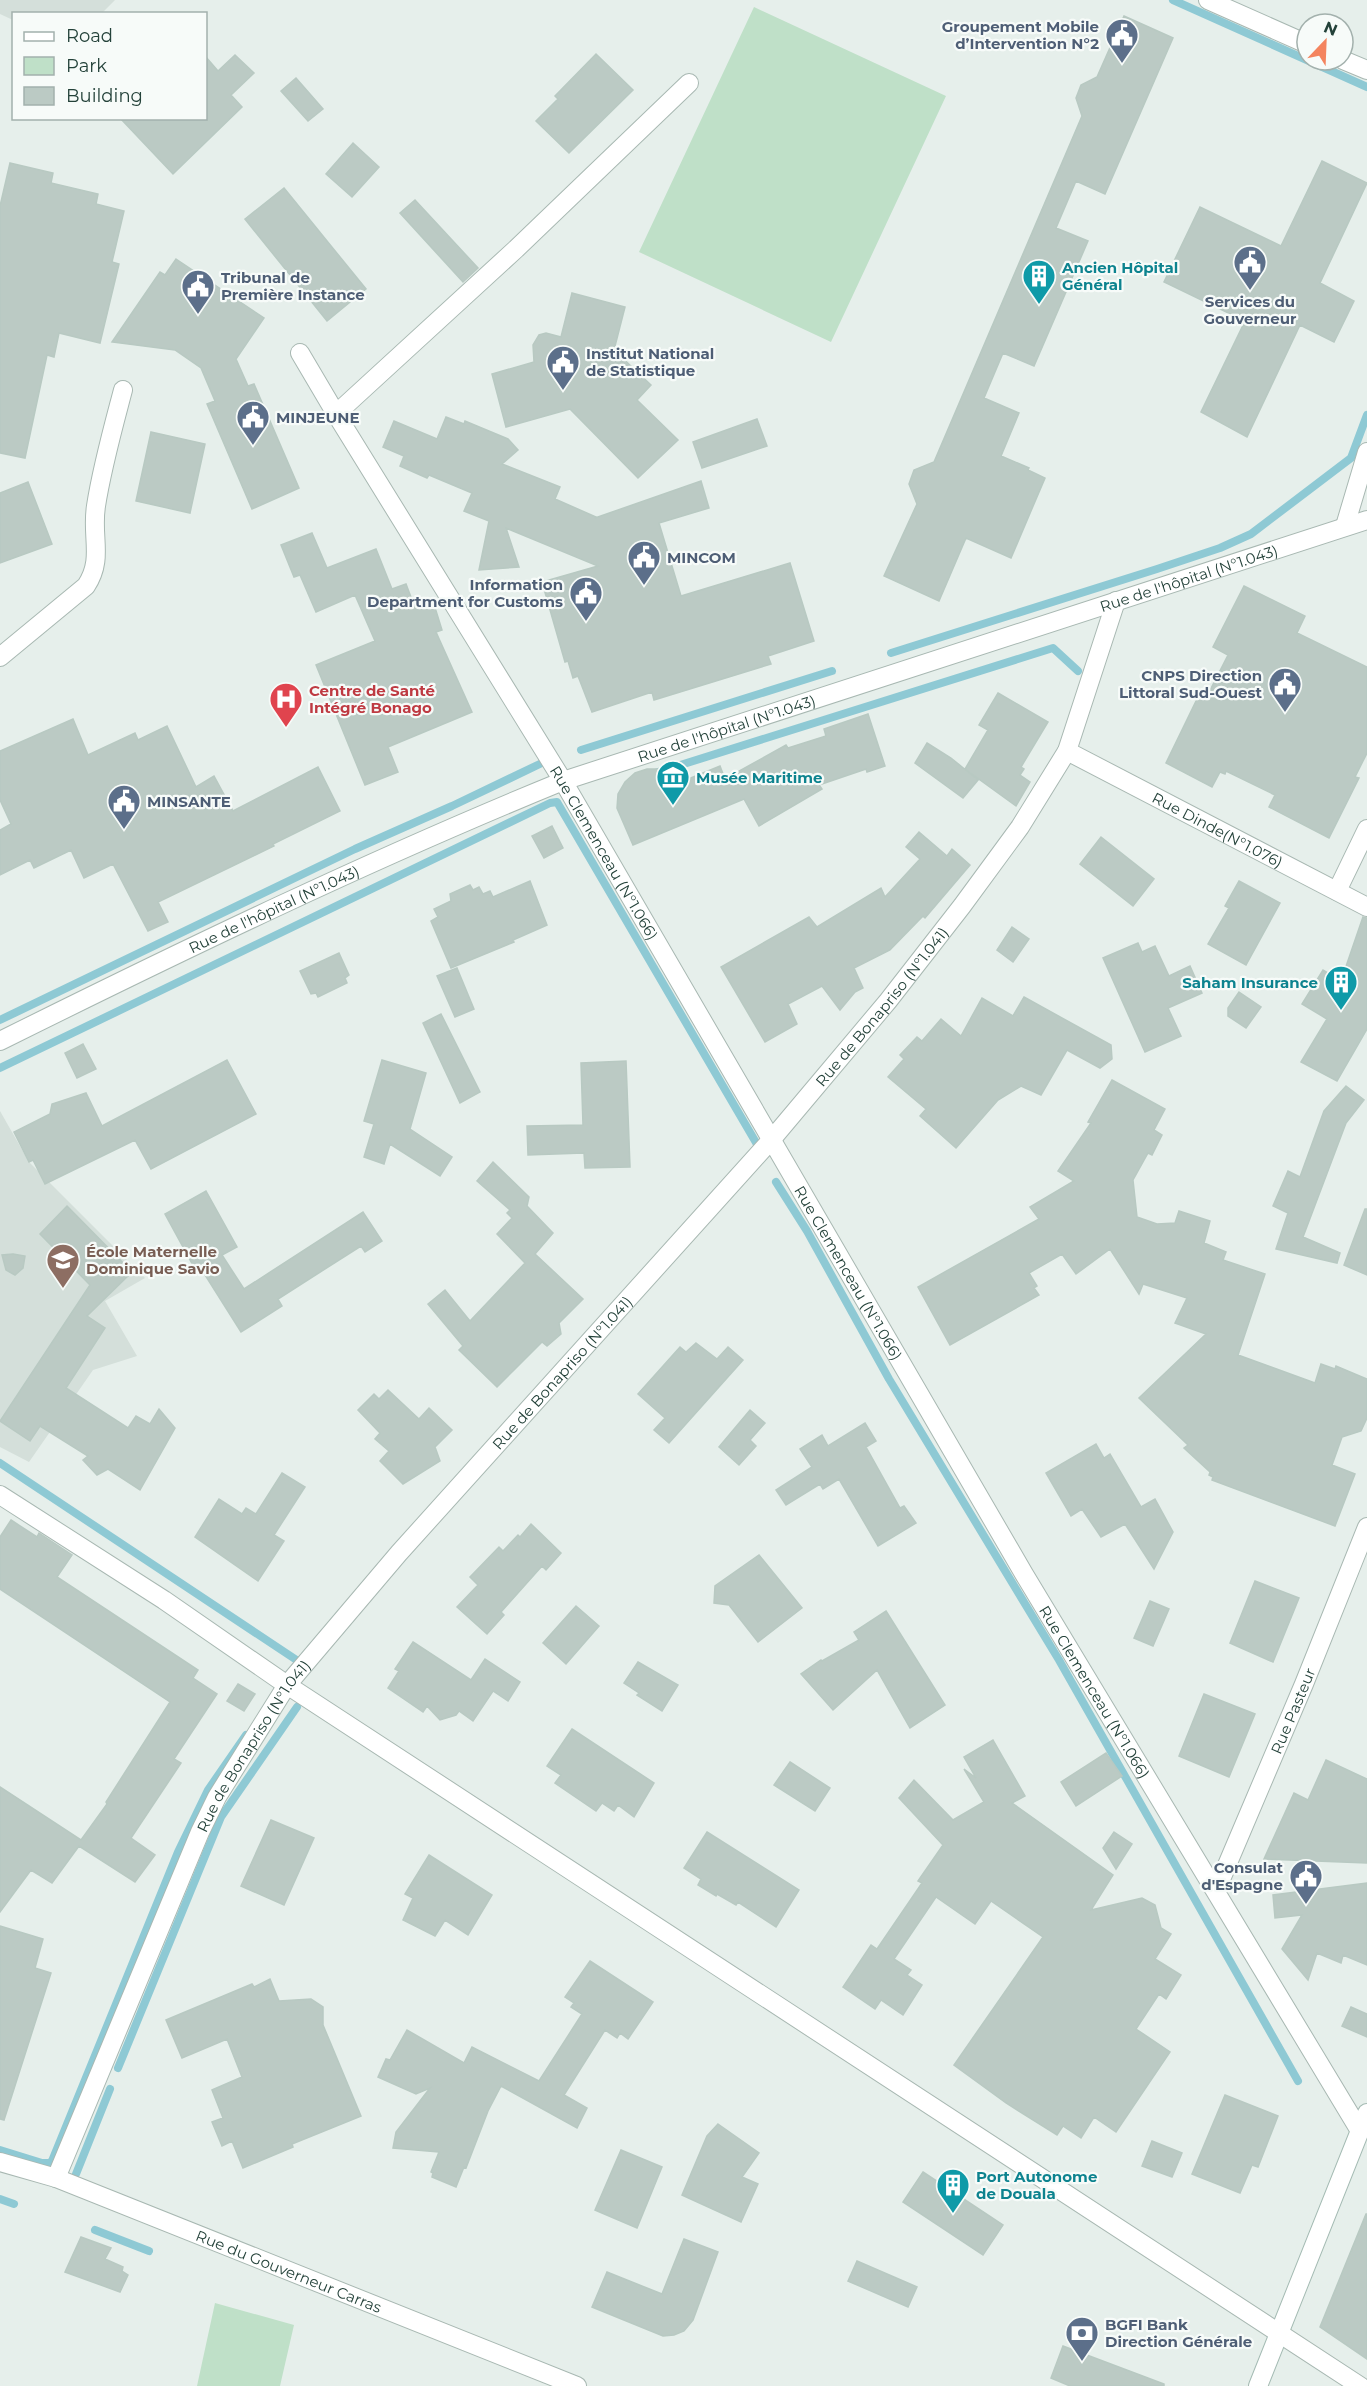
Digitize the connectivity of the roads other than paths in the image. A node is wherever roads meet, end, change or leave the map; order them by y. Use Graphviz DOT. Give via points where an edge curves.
graph roads {
  1 [pos="1208,0"];
  2 [pos="1295,39"];
  3 [pos="689,83"];
  4 [pos="300,353"];
  5 [pos="123,390"];
  6 [pos="336,414"];
  7 [pos="1367,452"];
  8 [pos="1367,520"];
  9 [pos="1345,526"];
  10 [pos="1116,601"];
  11 [pos="0,657"];
  12 [pos="1067,751"];
  13 [pos="564,782"];
  14 [pos="1367,829"];
  15 [pos="1337,891"];
  16 [pos="1367,907"];
  17 [pos="0,1041"];
  18 [pos="772,1139"];
  19 [pos="0,1495"];
  20 [pos="1367,1527"];
  21 [pos="287,1685"];
  22 [pos="1216,1891"];
  23 [pos="1367,2113"];
  24 [pos="1360,2131"];
  25 [pos="0,2162"];
  26 [pos="56,2178"];
  27 [pos="1278,2334"];
  28 [pos="577,2386"];
  29 [pos="1258,2386"];
  30 [pos="1360,2386"];
  1 -- 2 [label="street"];
  3 -- 6 [label="street"];
  4 -- 6 [label="street, Rue Clemenceau (N°1.066)"];
  5 -- 11 [label="street" via="96,508 95,573 86,586"];
  6 -- 13 [label="street, Rue Clemenceau (N°1.066)"];
  7 -- 9 [label="street"];
  8 -- 9 [label="street, Rue de l'hôpital (N°1.043)"];
  9 -- 10 [label="street, Rue de l'hôpital (N°1.043)"];
  10 -- 12 [label="street, Rue de Bonapriso (N°1.041)"];
  10 -- 13 [label="street, Rue de l'hôpital (N°1.043)"];
  12 -- 15 [label="street, Rue Dinde(N°1.076)"];
  12 -- 18 [label="street, Rue de Bonapriso (N°1.041)" via="1020,827 962,906"];
  13 -- 17 [label="street, Rue de l'hôpital (N°1.043)" via="467,821"];
  13 -- 18 [label="street, Rue Clemenceau (N°1.066)"];
  14 -- 15 [label="street"];
  15 -- 16 [label="street, Rue Dinde(N°1.076)"];
  18 -- 21 [label="street, Rue de Bonapriso (N°1.041)" via="399,1553"];
  18 -- 22 [label="street, Rue Clemenceau (N°1.066)" via="1024,1574"];
  19 -- 21 [label="street"];
  20 -- 22 [label="street, Rue Pasteur"];
  21 -- 26 [label="street, Rue de Bonapriso (N°1.041)" via="217,1797 200,1832"];
  21 -- 27 [label="street"];
  22 -- 24 [label="street, Rue Clemenceau (N°1.066)"];
  23 -- 24 [label="street"];
  24 -- 27 [label="street"];
  25 -- 26 [label="street, Rue du Gouverneur Carras"];
  26 -- 28 [label="street, Rue du Gouverneur Carras"];
  27 -- 29 [label="street"];
  27 -- 30 [label="street"];
}
